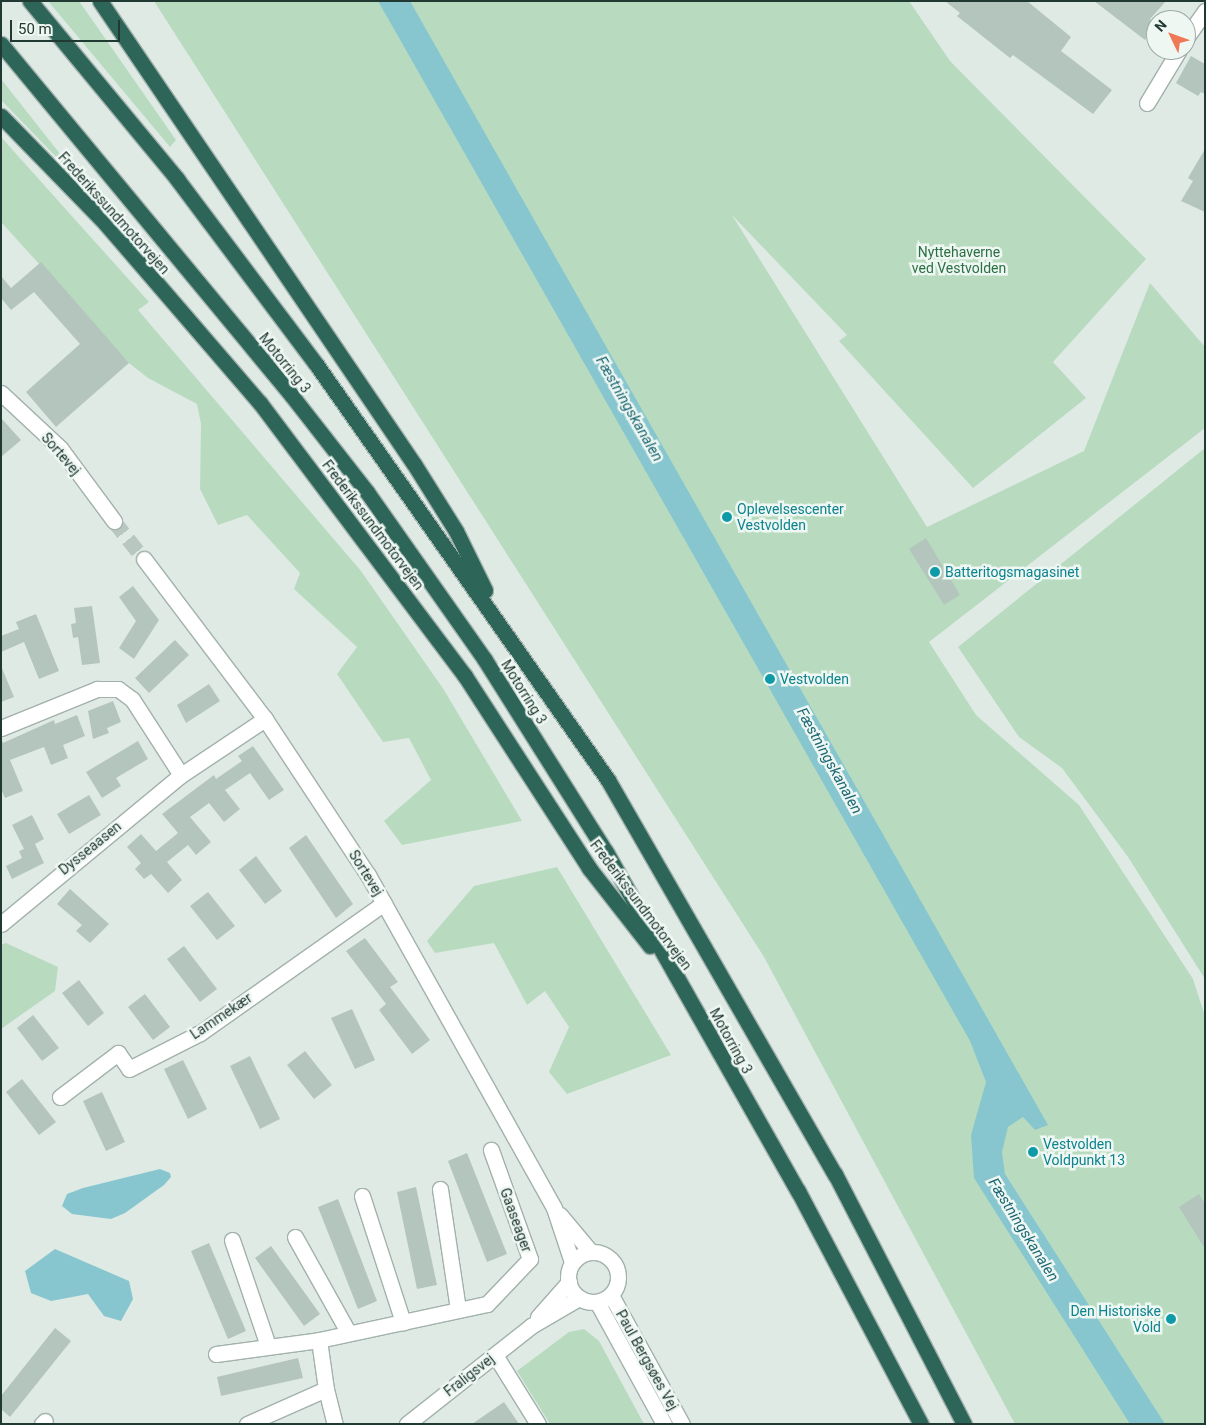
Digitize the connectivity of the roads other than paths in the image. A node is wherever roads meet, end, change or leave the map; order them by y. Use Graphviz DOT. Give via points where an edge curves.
graph roads {
  1 [pos="30,1"];
  2 [pos="100,1"];
  3 [pos="1205,11"];
  4 [pos="1196,24"];
  5 [pos="1,44"];
  6 [pos="1173,60"];
  7 [pos="1147,103"];
  8 [pos="1,116"];
  9 [pos="1,393"];
  10 [pos="114,521"];
  11 [pos="144,559"];
  12 [pos="506,631"];
  13 [pos="265,720"];
  14 [pos="1,728"];
  15 [pos="181,775"];
  16 [pos="384,903"];
  17 [pos="1,924"];
  18 [pos="681,984"];
  19 [pos="60,1097"];
  20 [pos="491,1150"];
  21 [pos="440,1189"];
  22 [pos="362,1196"];
  23 [pos="554,1208"];
  24 [pos="295,1238"];
  25 [pos="232,1240"];
  26 [pos="590,1251"];
  27 [pos="572,1262"];
  28 [pos="568,1282"];
  29 [pos="611,1295"];
  30 [pos="579,1298"];
  31 [pos="597,1302"];
  32 [pos="458,1310"];
  33 [pos="403,1322"];
  34 [pos="530,1326"];
  35 [pos="348,1332"];
  36 [pos="319,1340"];
  37 [pos="268,1346"];
  38 [pos="216,1354"];
  39 [pos="495,1355"];
  40 [pos="326,1389"];
  41 [pos="247,1424"];
  42 [pos="335,1424"];
  43 [pos="407,1424"];
  44 [pos="538,1424"];
  45 [pos="664,1424"];
  46 [pos="682,1424"];
  47 [pos="921,1424"];
  48 [pos="964,1424"];
  1 -- 12 [label="highway" via="183,186 316,364"];
  2 -- 12 [label="highway" via="414,464 456,531"];
  3 -- 4 [label="street"];
  5 -- 18 [label="highway, Motorring 3" via="292,396 367,492 485,660 606,852"];
  6 -- 7 [label="street"];
  8 -- 18 [label="highway, Frederikssundmotorvejen" via="105,223 260,403 465,676 589,868"];
  9 -- 10 [label="street, Sortevej" via="60,448"];
  11 -- 13 [label="street, Sortevej"];
  12 -- 48 [label="highway, Motorring 3" via="608,780 835,1174"];
  13 -- 15 [label="street, Dysseaasen"];
  13 -- 16 [label="street, Sortevej"];
  14 -- 15 [label="street" via="97,689 118,689 132,699"];
  15 -- 17 [label="street, Dysseaasen"];
  16 -- 19 [label="street, Lammekær" via="200,1033 129,1069 118,1053"];
  16 -- 23 [label="street, Sortevej"];
  18 -- 47 [label="highway, Motorring 3" via="798,1191"];
  20 -- 32 [label="street, Gaaseager" via="530,1259 487,1304"];
  21 -- 32 [label="street"];
  22 -- 33 [label="street"];
  23 -- 26 [label="street, Sortevej"];
  23 -- 27 [label="street, Sortevej"];
  24 -- 35 [label="street"];
  25 -- 37 [label="street"];
  26 -- 27 [label="street"];
  26 -- 29 [label="street" via="606,1254 617,1266 619,1281"];
  27 -- 28 [label="street"];
  28 -- 30 [label="street"];
  28 -- 34 [label="street, Fraligsvej"];
  29 -- 31 [label="street"];
  29 -- 46 [label="street, Paul Bergsøes Vej"];
  30 -- 31 [label="street"];
  30 -- 34 [label="street, Fraligsvej"];
  31 -- 45 [label="street, Paul Bergsøes Vej"];
  32 -- 33 [label="street, Gaaseager"];
  33 -- 35 [label="street, Gaaseager"];
  34 -- 39 [label="street, Fraligsvej"];
  35 -- 36 [label="street, Gaaseager"];
  36 -- 37 [label="street, Gaaseager"];
  36 -- 40 [label="street"];
  37 -- 38 [label="street, Gaaseager"];
  39 -- 43 [label="street, Fraligsvej"];
  39 -- 44 [label="street"];
  40 -- 41 [label="street"];
  40 -- 42 [label="street"];
}
